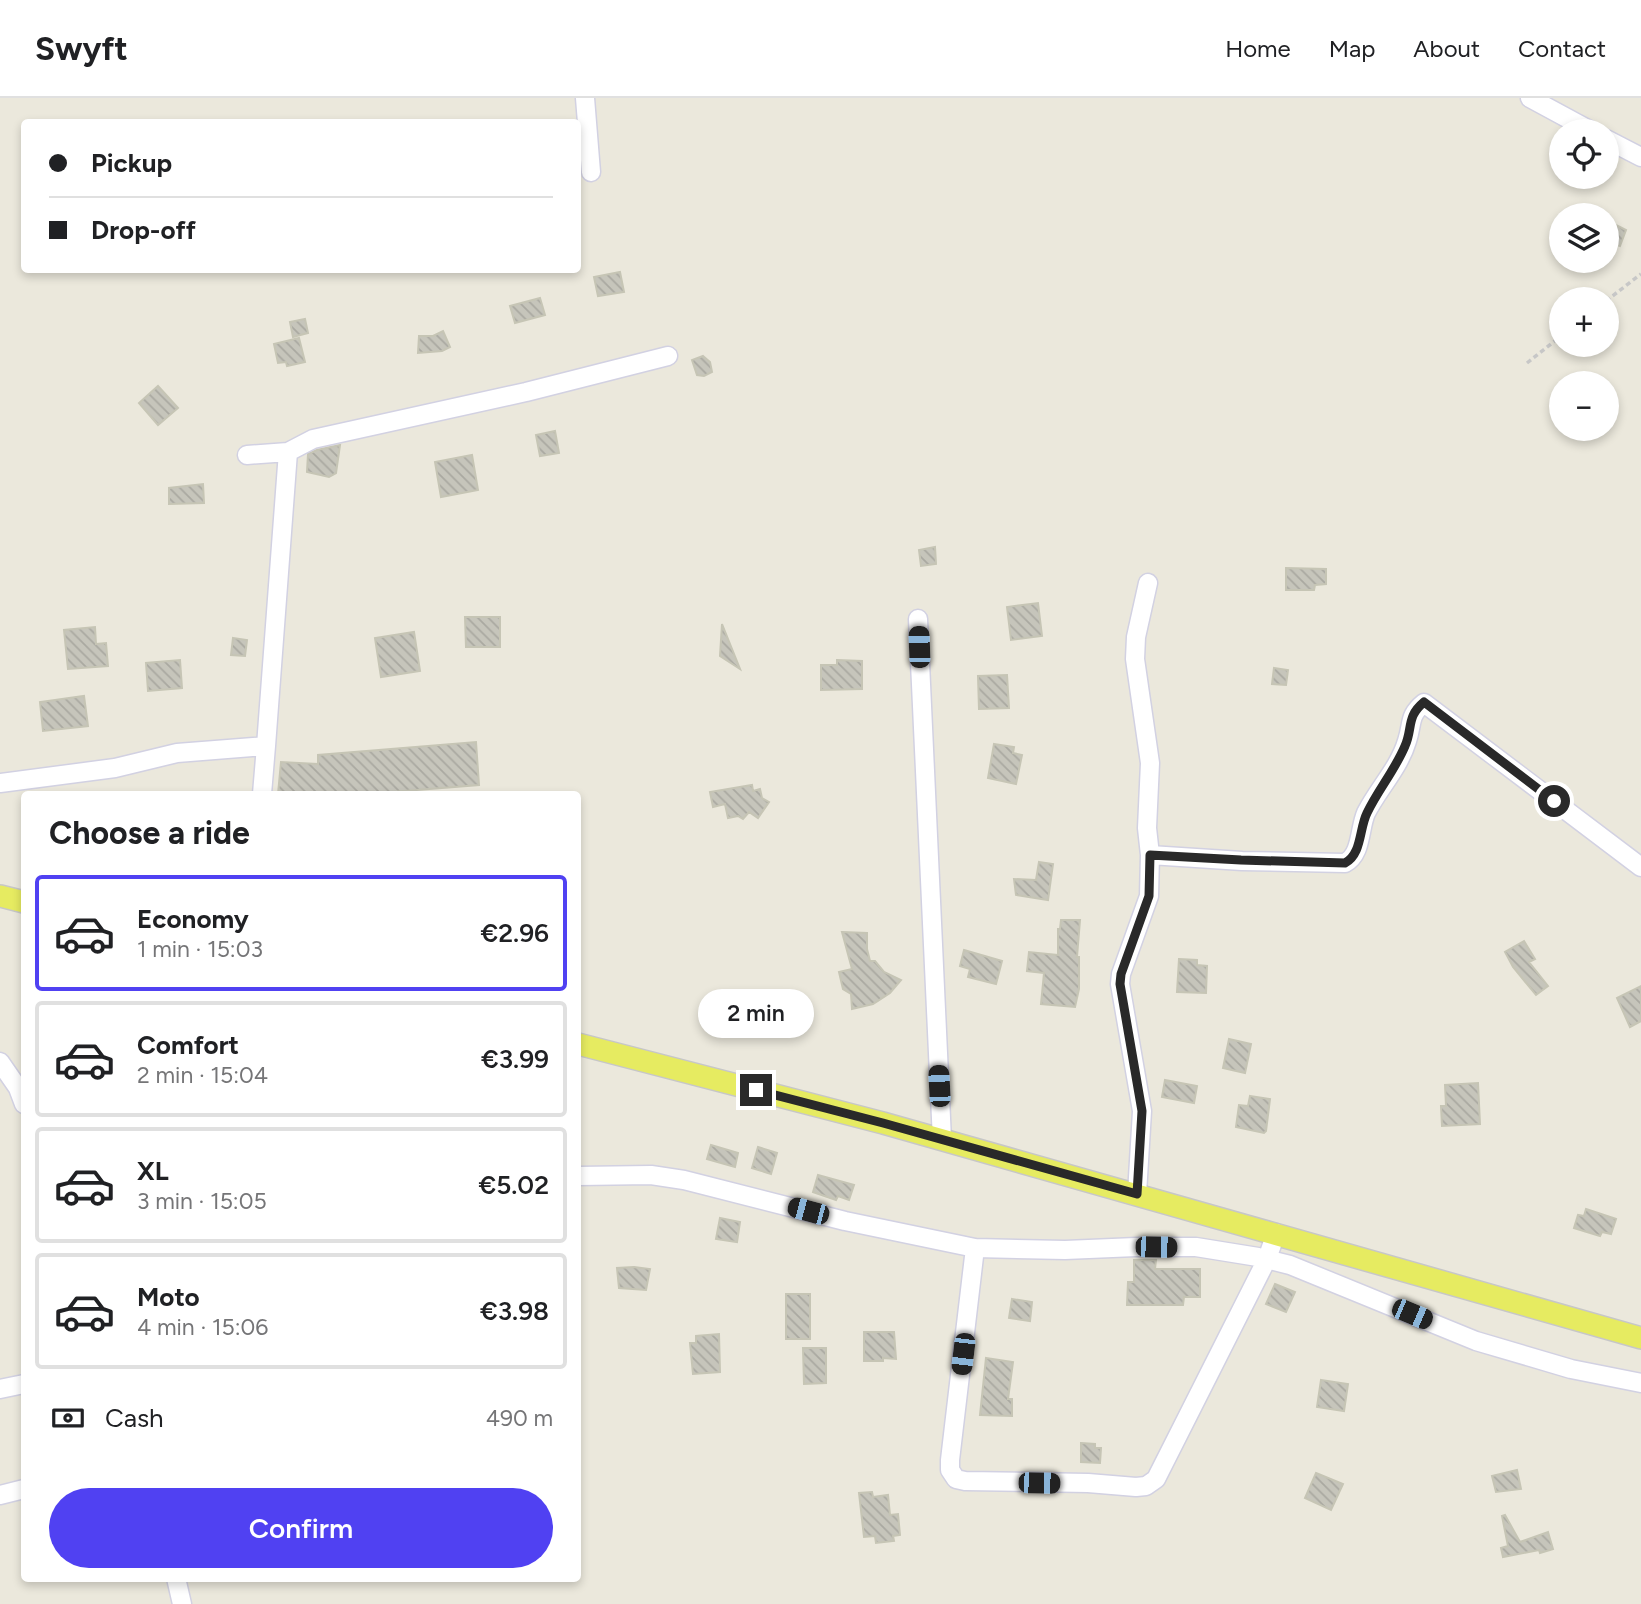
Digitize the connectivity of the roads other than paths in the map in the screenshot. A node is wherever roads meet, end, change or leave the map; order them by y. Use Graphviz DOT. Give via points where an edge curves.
graph roads {
  1 [pos="585,98"];
  2 [pos="1530,98"];
  3 [pos="1569,119"];
  4 [pos="1619,146"];
  5 [pos="1641,157"];
  6 [pos="591,172"];
  7 [pos="668,356"];
  8 [pos="288,452"];
  9 [pos="247,454"];
  10 [pos="1148,583"];
  11 [pos="918,619"];
  12 [pos="266,746"];
  13 [pos="0,783"];
  14 [pos="262,791"];
  15 [pos="1150,855"];
  16 [pos="1641,867"];
  17 [pos="0,896"];
  18 [pos="21,901"];
  19 [pos="581,1045"];
  20 [pos="0,1062"];
  21 [pos="21,1096"];
  22 [pos="942,1140"];
  23 [pos="581,1176"];
  24 [pos="1137,1194"];
  25 [pos="1276,1233"];
  26 [pos="975,1248"];
  27 [pos="1266,1259"];
  28 [pos="1641,1338"];
  29 [pos="1641,1383"];
  30 [pos="21,1385"];
  31 [pos="0,1389"];
  32 [pos="21,1490"];
  33 [pos="0,1495"];
  34 [pos="177,1582"];
  35 [pos="182,1604"];
  1 -- 6 [label="street"];
  2 -- 3 [label="street"];
  4 -- 5 [label="street"];
  7 -- 8 [label="street" via="313,439"];
  8 -- 9 [label="street"];
  8 -- 12 [label="street"];
  10 -- 15 [label="street" via="1135,659 1150,763"];
  11 -- 22 [label="street"];
  12 -- 13 [label="street" via="177,753 115,768"];
  12 -- 14 [label="street"];
  15 -- 16 [label="street" via="1345,863 1355,853 1366,814 1403,751 1414,711 1424,702"];
  15 -- 24 [label="street" via="1149,896 1120,984 1141,1102"];
  17 -- 18 [label="main road"];
  19 -- 22 [label="main road"];
  20 -- 21 [label="street"];
  22 -- 24 [label="main road"];
  23 -- 26 [label="street" via="651,1175 684,1180"];
  24 -- 25 [label="main road"];
  25 -- 27 [label="street"];
  25 -- 28 [label="main road"];
  26 -- 27 [label="street" via="1196,1247"];
  26 -- 27 [label="street" via="950,1460 956,1479 965,1481 1136,1487 1156,1479"];
  27 -- 29 [label="street" via="1476,1341 1571,1369"];
  30 -- 31 [label="street"];
  32 -- 33 [label="street"];
  34 -- 35 [label="street"];
}
